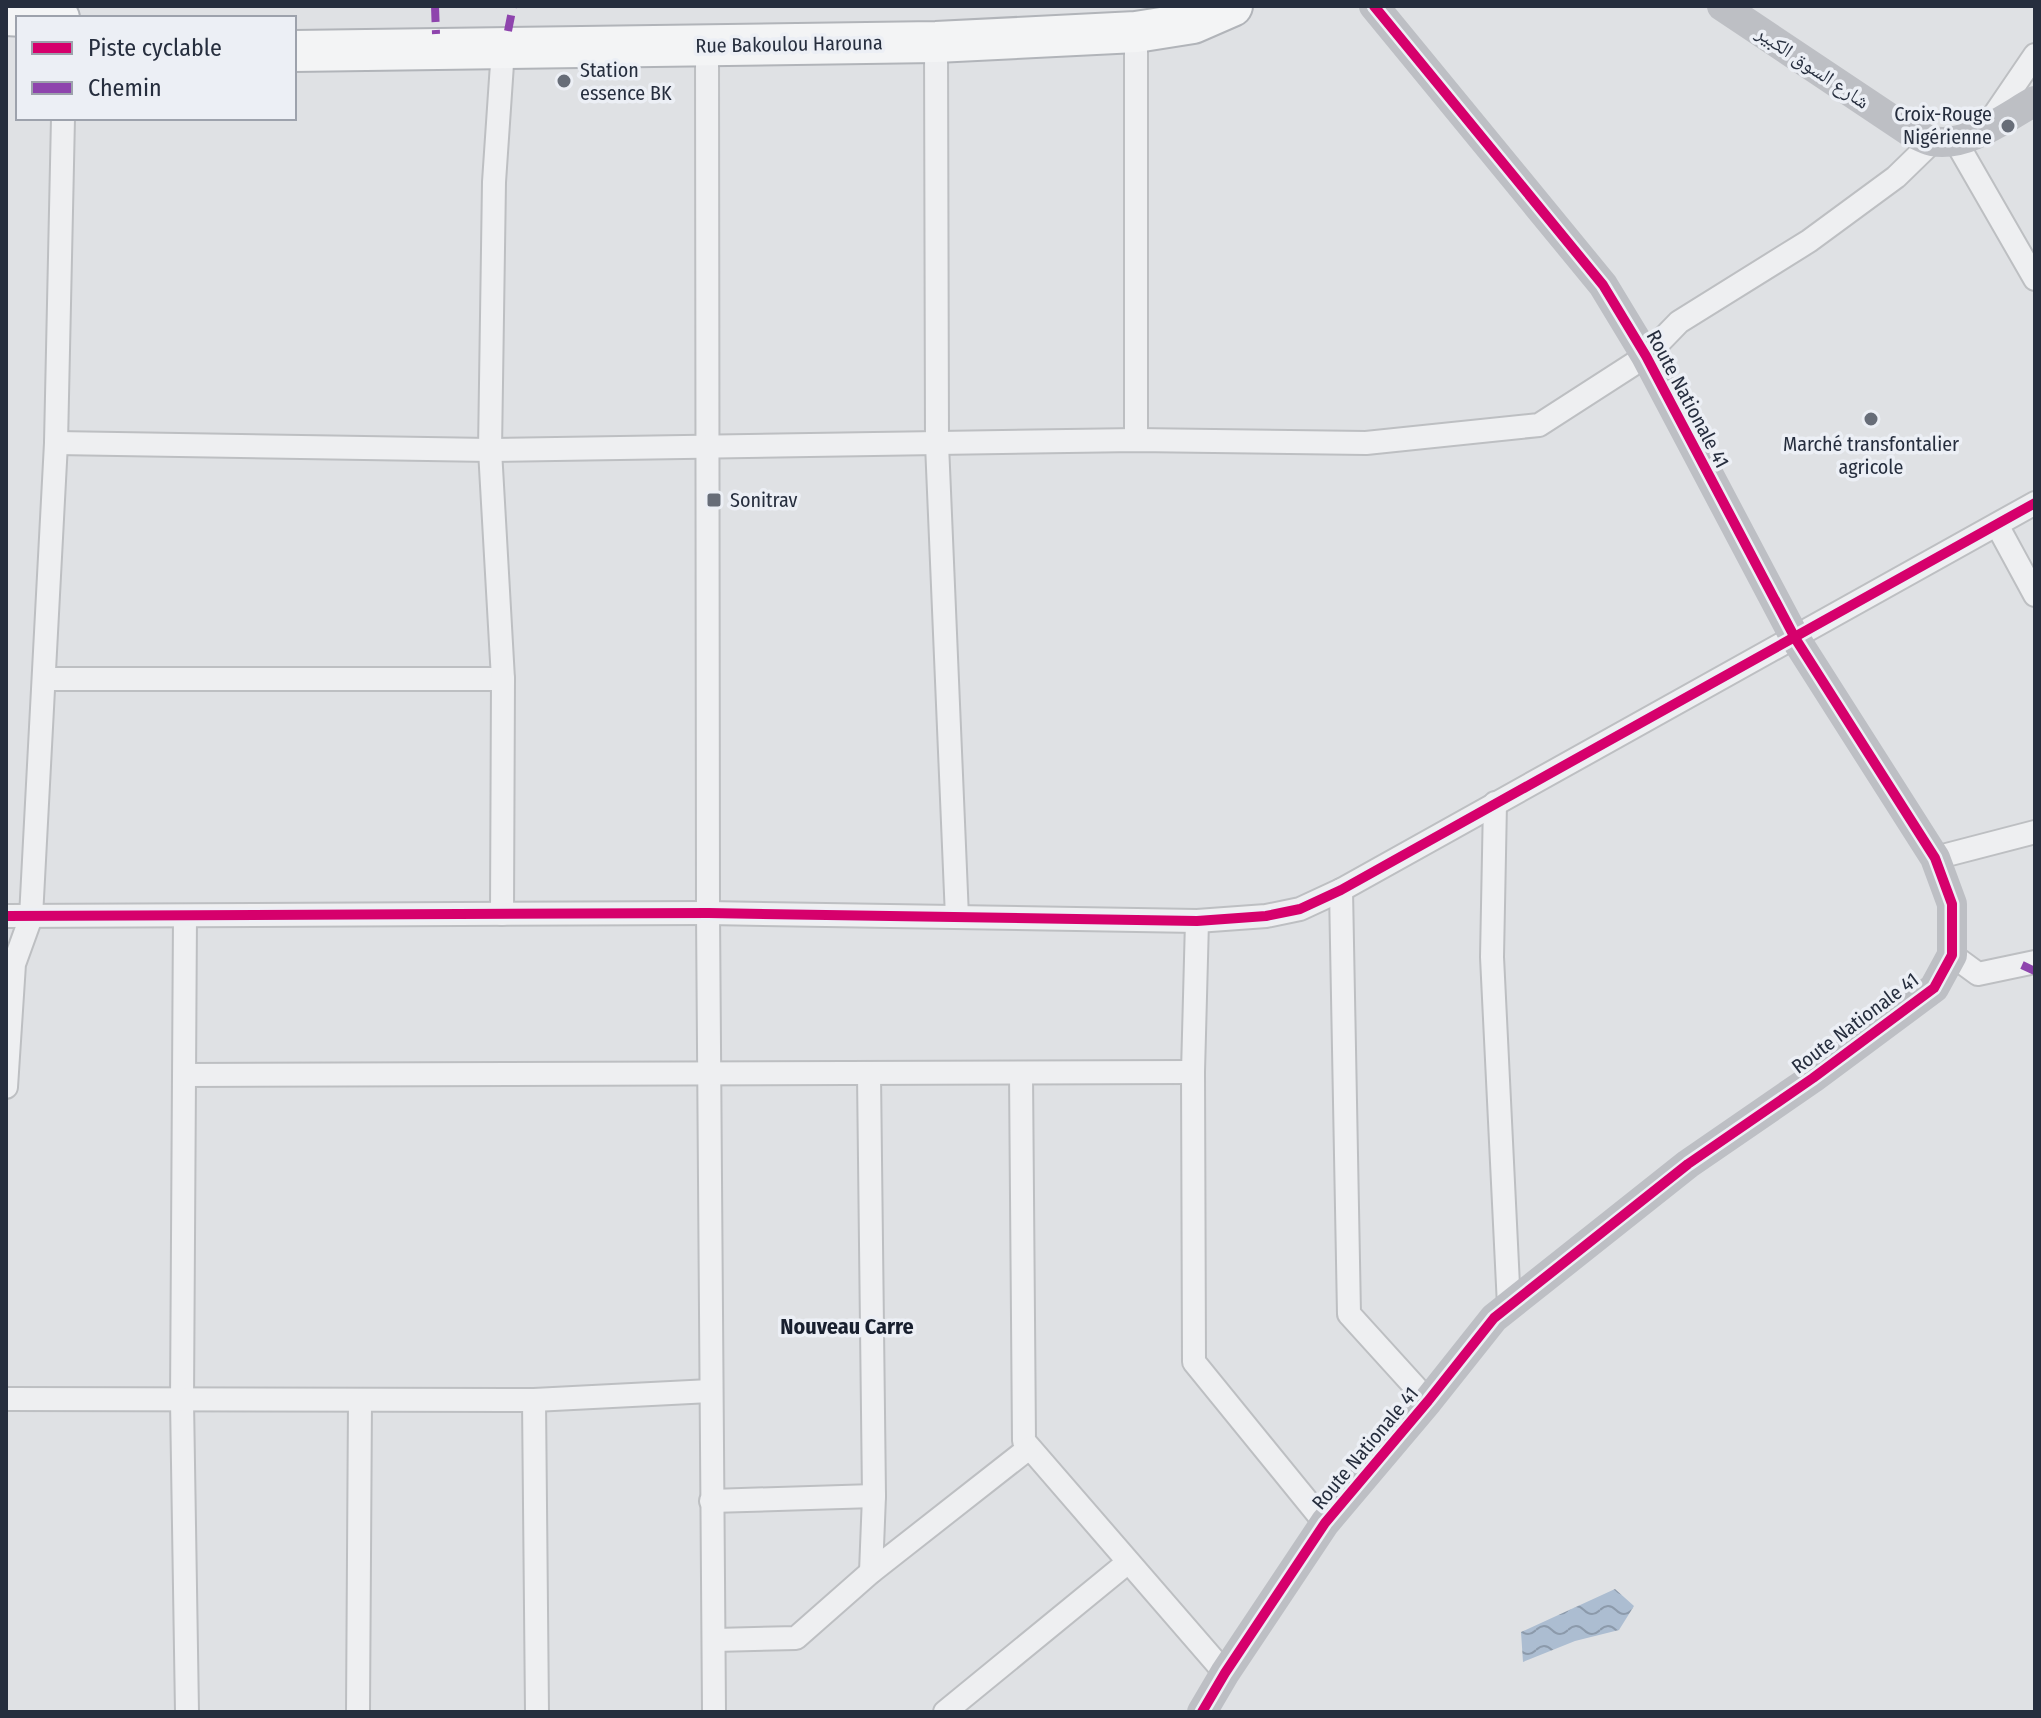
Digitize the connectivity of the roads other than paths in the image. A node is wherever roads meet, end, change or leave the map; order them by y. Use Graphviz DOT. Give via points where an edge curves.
graph roads {
  1 [pos="1232,6"];
  2 [pos="1374,6"];
  3 [pos="1722,6"];
  4 [pos="1149,19"];
  5 [pos="296,33"];
  6 [pos="936,42"];
  7 [pos="707,44"];
  8 [pos="503,49"];
  9 [pos="296,51"];
  10 [pos="2035,55"];
  11 [pos="2035,101"];
  12 [pos="63,120"];
  13 [pos="1984,130"];
  14 [pos="1944,140"];
  15 [pos="2035,279"];
  16 [pos="1646,356"];
  17 [pos="1136,440"];
  18 [pos="56,443"];
  19 [pos="937,444"];
  20 [pos="707,445"];
  21 [pos="490,450"];
  22 [pos="2035,503"];
  23 [pos="1997,525"];
  24 [pos="2035,595"];
  25 [pos="1795,638"];
  26 [pos="44,679"];
  27 [pos="503,679"];
  28 [pos="1495,803"];
  29 [pos="2035,832"];
  30 [pos="1935,858"];
  31 [pos="1341,890"];
  32 [pos="708,913"];
  33 [pos="502,914"];
  34 [pos="6,916"];
  35 [pos="185,916"];
  36 [pos="31,917"];
  37 [pos="957,917"];
  38 [pos="1197,921"];
  39 [pos="1952,955"];
  40 [pos="2035,962"];
  41 [pos="1193,1072"];
  42 [pos="1021,1073"];
  43 [pos="185,1075"];
  44 [pos="710,1075"];
  45 [pos="869,1075"];
  46 [pos="6,1087"];
  47 [pos="1509,1306"];
  48 [pos="710,1391"];
  49 [pos="6,1399"];
  50 [pos="360,1400"];
  51 [pos="534,1400"];
  52 [pos="182,1401"];
  53 [pos="1428,1401"];
  54 [pos="1029,1448"];
  55 [pos="874,1496"];
  56 [pos="711,1501"];
  57 [pos="1325,1523"];
  58 [pos="1127,1563"];
  59 [pos="871,1572"];
  60 [pos="715,1640"];
  61 [pos="1225,1673"];
  62 [pos="187,1712"];
  63 [pos="358,1712"];
  64 [pos="537,1712"];
  65 [pos="714,1712"];
  66 [pos="945,1712"];
  67 [pos="1202,1712"];
  1 -- 4 [label="highway, Rue Bakoulou Harouna" via="1193,23"];
  2 -- 16 [label="street, Route Nationale 41" via="1603,285"];
  3 -- 14 [label="street, شارع السوق الكبير" via="1909,131"];
  4 -- 5 [label="highway, Rue Bakoulou Harouna" via="1133,12 436,34"];
  4 -- 6 [label="highway, Rue Bakoulou Harouna"];
  4 -- 17 [label="street"];
  6 -- 7 [label="highway, Rue Bakoulou Harouna"];
  6 -- 19 [label="street"];
  7 -- 8 [label="highway, Rue Bakoulou Harouna"];
  7 -- 20 [label="street"];
  8 -- 9 [label="highway, Rue Bakoulou Harouna"];
  8 -- 21 [label="street" via="494,182"];
  10 -- 13 [label="street"];
  11 -- 13 [label="street"];
  12 -- 18 [label="street"];
  13 -- 14 [label="street"];
  14 -- 15 [label="street"];
  14 -- 16 [label="street" via="1809,241 1679,322"];
  16 -- 17 [label="street" via="1539,425 1366,443"];
  16 -- 25 [label="street, Route Nationale 41"];
  17 -- 19 [label="street"];
  18 -- 21 [label="street"];
  18 -- 26 [label="street"];
  19 -- 20 [label="street"];
  19 -- 37 [label="street"];
  20 -- 21 [label="street"];
  20 -- 32 [label="street"];
  21 -- 27 [label="street"];
  22 -- 23 [label="street"];
  23 -- 24 [label="street"];
  23 -- 25 [label="street"];
  25 -- 28 [label="street"];
  25 -- 30 [label="street, Route Nationale 41"];
  26 -- 27 [label="street"];
  26 -- 36 [label="street"];
  27 -- 33 [label="street"];
  28 -- 31 [label="street"];
  28 -- 47 [label="street" via="1492,957"];
  29 -- 30 [label="street"];
  30 -- 39 [label="street, Route Nationale 41" via="1952,904"];
  31 -- 38 [label="street" via="1300,909"];
  31 -- 53 [label="street" via="1349,1314"];
  32 -- 33 [label="street"];
  32 -- 37 [label="street"];
  32 -- 44 [label="street"];
  33 -- 35 [label="street"];
  34 -- 36 [label="street"];
  35 -- 36 [label="street"];
  35 -- 43 [label="street"];
  36 -- 46 [label="street" via="14,964"];
  37 -- 38 [label="street"];
  38 -- 41 [label="street"];
  39 -- 40 [label="street" via="1978,974"];
  39 -- 47 [label="street, Route Nationale 41" via="1934,988 1688,1164"];
  41 -- 42 [label="street"];
  41 -- 57 [label="street" via="1194,1362"];
  42 -- 45 [label="street"];
  42 -- 54 [label="street" via="1024,1441"];
  43 -- 44 [label="street"];
  43 -- 52 [label="street"];
  44 -- 45 [label="street"];
  44 -- 48 [label="street"];
  45 -- 55 [label="street"];
  47 -- 53 [label="street, Route Nationale 41"];
  48 -- 51 [label="street"];
  48 -- 56 [label="street"];
  49 -- 52 [label="street"];
  50 -- 51 [label="street"];
  50 -- 52 [label="street"];
  50 -- 63 [label="street"];
  51 -- 64 [label="street"];
  52 -- 62 [label="street"];
  53 -- 57 [label="street, Route Nationale 41"];
  54 -- 58 [label="street"];
  54 -- 59 [label="street"];
  55 -- 56 [label="street"];
  55 -- 59 [label="street"];
  56 -- 60 [label="street"];
  57 -- 61 [label="street, Route Nationale 41"];
  58 -- 61 [label="street"];
  58 -- 66 [label="street"];
  59 -- 60 [label="street" via="796,1638"];
  60 -- 65 [label="street"];
  61 -- 67 [label="street, Route Nationale 41"];
}
